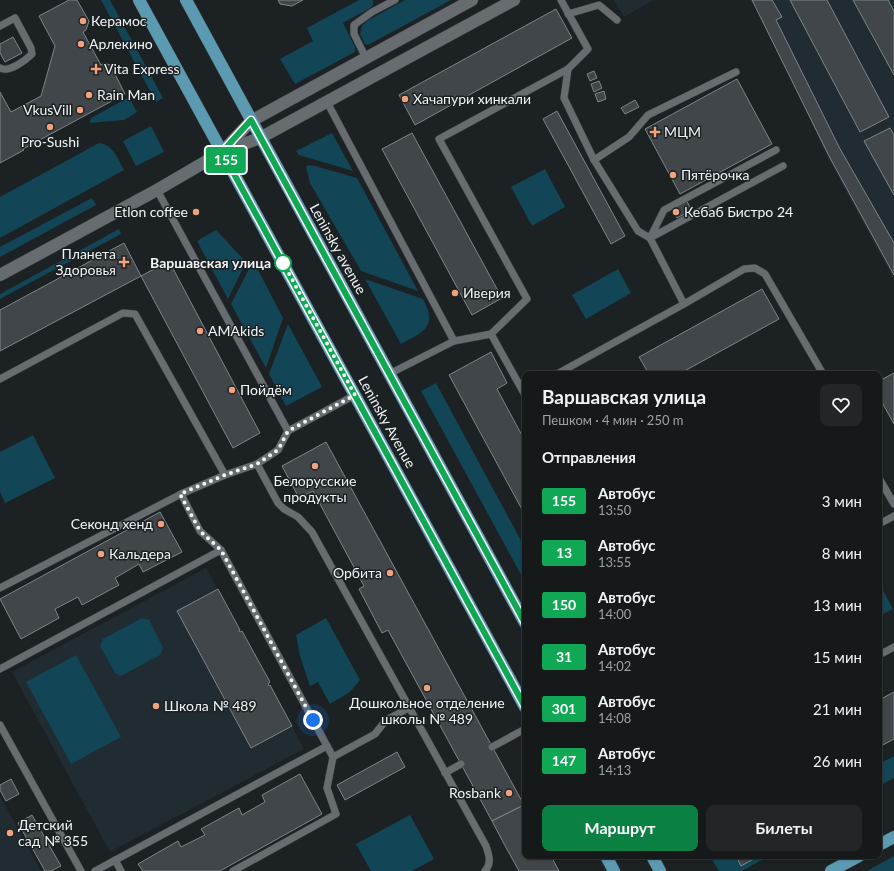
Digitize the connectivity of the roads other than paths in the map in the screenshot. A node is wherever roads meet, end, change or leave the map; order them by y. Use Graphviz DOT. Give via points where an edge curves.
graph roads {
  1 [pos="139,0"];
  2 [pos="186,0"];
  3 [pos="395,0"];
  4 [pos="472,0"];
  5 [pos="514,0"];
  6 [pos="561,0"];
  7 [pos="568,14"];
  8 [pos="617,20"];
  9 [pos="0,26"];
  10 [pos="366,58"];
  11 [pos="0,68"];
  12 [pos="568,69"];
  13 [pos="736,72"];
  14 [pos="327,102"];
  15 [pos="251,120"];
  16 [pos="260,138"];
  17 [pos="776,150"];
  18 [pos="222,152"];
  19 [pos="594,160"];
  20 [pos="783,166"];
  21 [pos="158,190"];
  22 [pos="650,238"];
  23 [pos="0,275"];
  24 [pos="684,304"];
  25 [pos="491,334"];
  26 [pos="454,341"];
  27 [pos="562,371"];
  28 [pos="821,371"];
  29 [pos="389,374"];
  30 [pos="0,379"];
  31 [pos="522,388"];
  32 [pos="355,395"];
  33 [pos="288,431"];
  34 [pos="257,464"];
  35 [pos="225,475"];
  36 [pos="882,483"];
  37 [pos="180,494"];
  38 [pos="894,504"];
  39 [pos="894,516"];
  40 [pos="882,522"];
  41 [pos="221,550"];
  42 [pos="0,588"];
  43 [pos="522,618"];
  44 [pos="894,647"];
  45 [pos="882,653"];
  46 [pos="0,669"];
  47 [pos="522,701"];
  48 [pos="409,708"];
  49 [pos="0,725"];
  50 [pos="522,731"];
  51 [pos="327,746"];
  52 [pos="492,747"];
  53 [pos="333,757"];
  54 [pos="461,764"];
  55 [pos="445,773"];
  56 [pos="894,837"];
  57 [pos="882,843"];
  58 [pos="608,859"];
  59 [pos="654,859"];
  60 [pos="853,859"];
  61 [pos="115,860"];
  62 [pos="81,871"];
  63 [pos="95,871"];
  64 [pos="121,871"];
  65 [pos="233,871"];
  66 [pos="485,871"];
  67 [pos="614,871"];
  68 [pos="660,871"];
  69 [pos="831,871"];
  1 -- 18 [label="main road"];
  2 -- 15 [label="main road"];
  3 -- 10 [label="lane" via="354,25 354,34"];
  4 -- 10 [label="street"];
  5 -- 14 [label="street"];
  6 -- 7 [label="lane"];
  7 -- 8 [label="lane" via="599,5"];
  7 -- 12 [label="lane" via="588,49"];
  9 -- 11 [label="lane" via="15,18 32,54 8,69"];
  10 -- 15 [label="street"];
  12 -- 19 [label="lane" via="564,98"];
  12 -- 25 [label="lane" via="439,139 527,298"];
  13 -- 19 [label="lane" via="648,115 629,137"];
  14 -- 16 [label="street"];
  14 -- 26 [label="lane"];
  15 -- 16 [label="main road, Leninsky avenue"];
  15 -- 18 [label="street"];
  16 -- 18 [label="street"];
  16 -- 29 [label="main road, Leninsky avenue"];
  17 -- 22 [label="lane" via="664,210"];
  18 -- 21 [label="street"];
  18 -- 32 [label="main road, Leninsky Avenue"];
  19 -- 22 [label="lane" via="638,231"];
  20 -- 22 [label="lane"];
  21 -- 23 [label="street"];
  21 -- 33 [label="lane"];
  22 -- 24 [label="lane"];
  24 -- 27 [label="lane"];
  24 -- 28 [label="lane" via="744,269 755,268 765,274"];
  25 -- 26 [label="lane"];
  25 -- 31 [label="lane"];
  26 -- 29 [label="lane"];
  29 -- 43 [label="main road, Leninsky avenue"];
  30 -- 35 [label="lane" via="123,313 135,314"];
  32 -- 33 [label="lane"];
  32 -- 47 [label="main road, Leninsky Avenue"];
  33 -- 34 [label="lane" via="278,450"];
  34 -- 35 [label="lane"];
  34 -- 48 [label="lane" via="278,503 298,517 312,532"];
  35 -- 37 [label="lane"];
  36 -- 38 [label="lane"];
  37 -- 41 [label="lane" via="200,531"];
  37 -- 42 [label="lane"];
  39 -- 40 [label="lane"];
  41 -- 46 [label="lane"];
  41 -- 51 [label="lane"];
  44 -- 45 [label="lane"];
  48 -- 53 [label="lane" via="386,720 375,734"];
  48 -- 55 [label="lane"];
  49 -- 62 [label="lane"];
  50 -- 52 [label="lane"];
  51 -- 53 [label="lane"];
  51 -- 61 [label="lane"];
  53 -- 65 [label="lane" via="328,788 336,814"];
  54 -- 55 [label="lane"];
  55 -- 66 [label="lane" via="486,846 490,858 489,867"];
  56 -- 57 [label="main road"];
  58 -- 67 [label="main road"];
  59 -- 68 [label="main road"];
  60 -- 69 [label="main road"];
  61 -- 63 [label="lane"];
  61 -- 64 [label="lane"];
}
